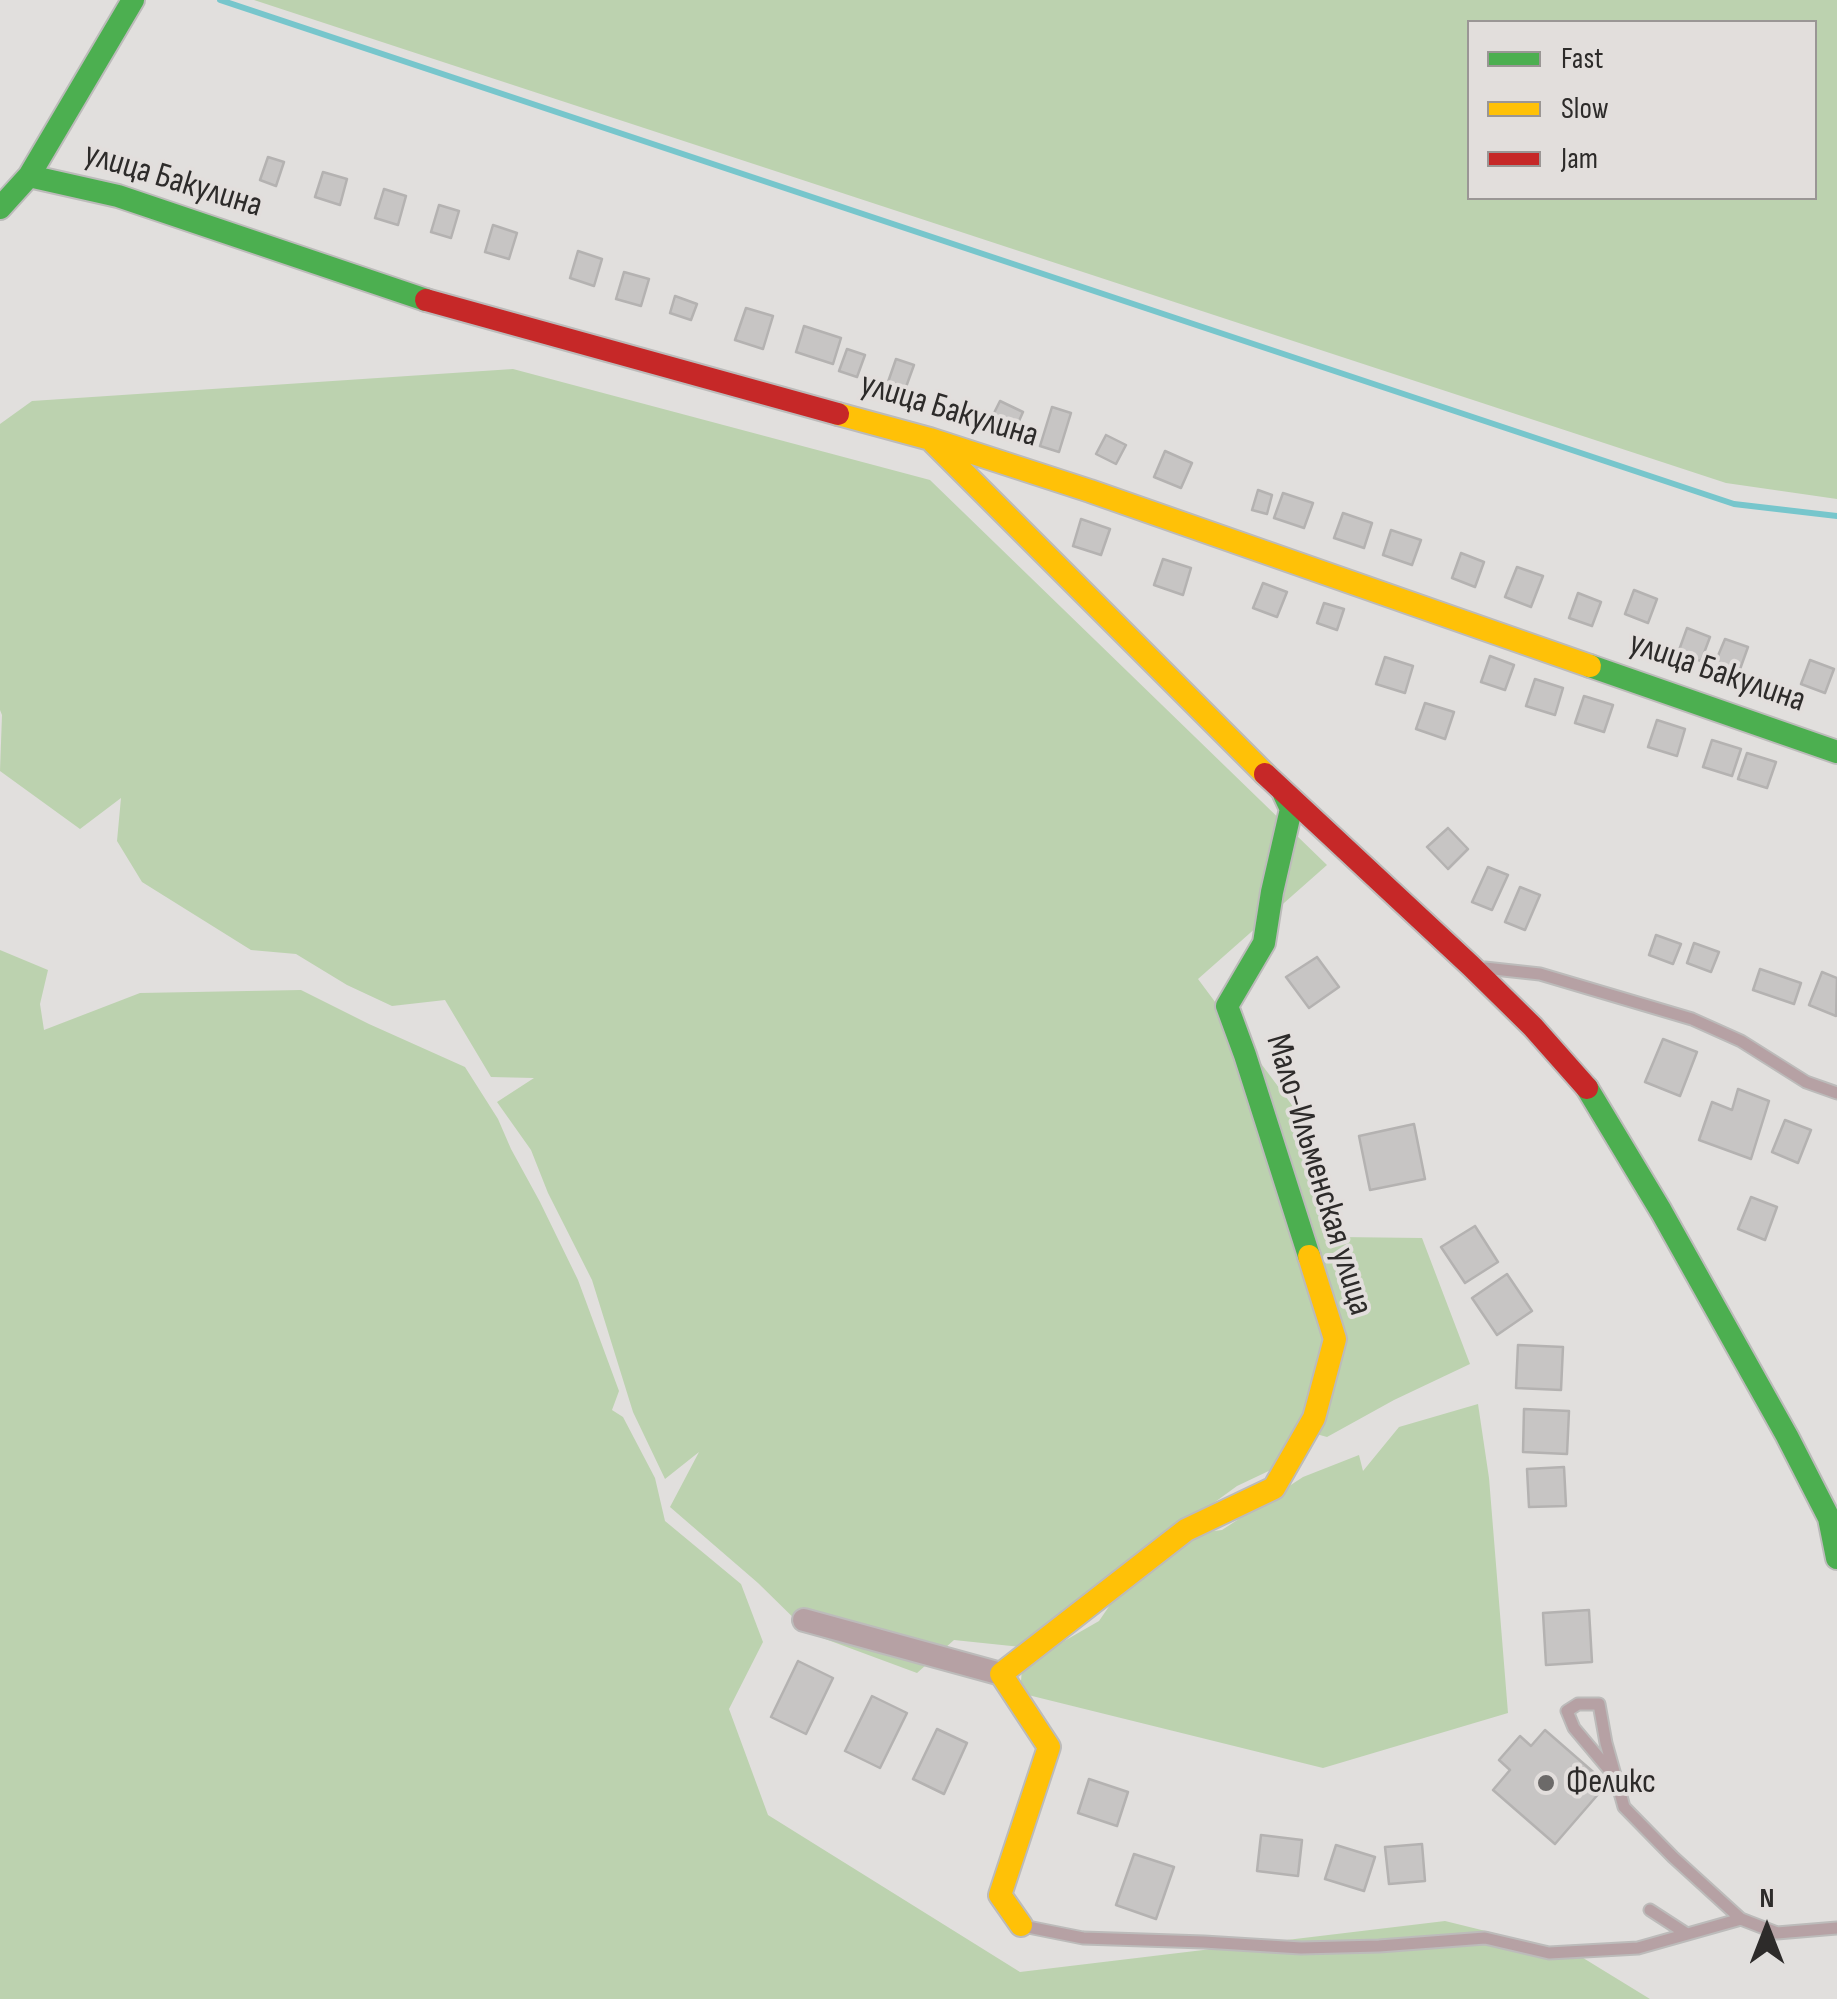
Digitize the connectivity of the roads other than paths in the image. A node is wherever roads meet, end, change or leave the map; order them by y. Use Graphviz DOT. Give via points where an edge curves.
graph roads {
  1 [pos="132,0"];
  2 [pos="29,176"];
  3 [pos="0,208"];
  4 [pos="930,439"];
  5 [pos="1837,752"];
  6 [pos="1284,794"];
  7 [pos="1471,966"];
  8 [pos="1837,1093"];
  9 [pos="1833,1517"];
  10 [pos="1837,1558"];
  11 [pos="804,1620"];
  12 [pos="1001,1674"];
  13 [pos="1616,1778"];
  14 [pos="1650,1910"];
  15 [pos="1741,1920"];
  16 [pos="1021,1925"];
  17 [pos="1837,1928"];
  18 [pos="1688,1934"];
  1 -- 2 [label="street"];
  2 -- 3 [label="street"];
  2 -- 4 [label="street, улица Бакулина" via="118,196 449,308"];
  4 -- 5 [label="street, улица Бакулина"];
  4 -- 6 [label="street"];
  6 -- 7 [label="street"];
  6 -- 12 [label="street, Мало-Ильменская улица" via="1291,809 1264,943 1227,1006 1335,1338 1314,1418 1274,1488 1186,1530"];
  7 -- 8 [label="lane" via="1540,974 1692,1019"];
  7 -- 9 [label="street" via="1587,1087"];
  9 -- 10 [label="street"];
  11 -- 12 [label="street"];
  12 -- 16 [label="street" via="1049,1747 1000,1895"];
  13 -- 13 [label="lane" via="1600,1704 1578,1704 1567,1711 1574,1728"];
  13 -- 15 [label="lane" via="1624,1807"];
  14 -- 18 [label="lane"];
  15 -- 17 [label="lane" via="1778,1933"];
  15 -- 18 [label="lane"];
  16 -- 18 [label="lane" via="1083,1938 1301,1948 1486,1938 1549,1953 1638,1948"];
}
